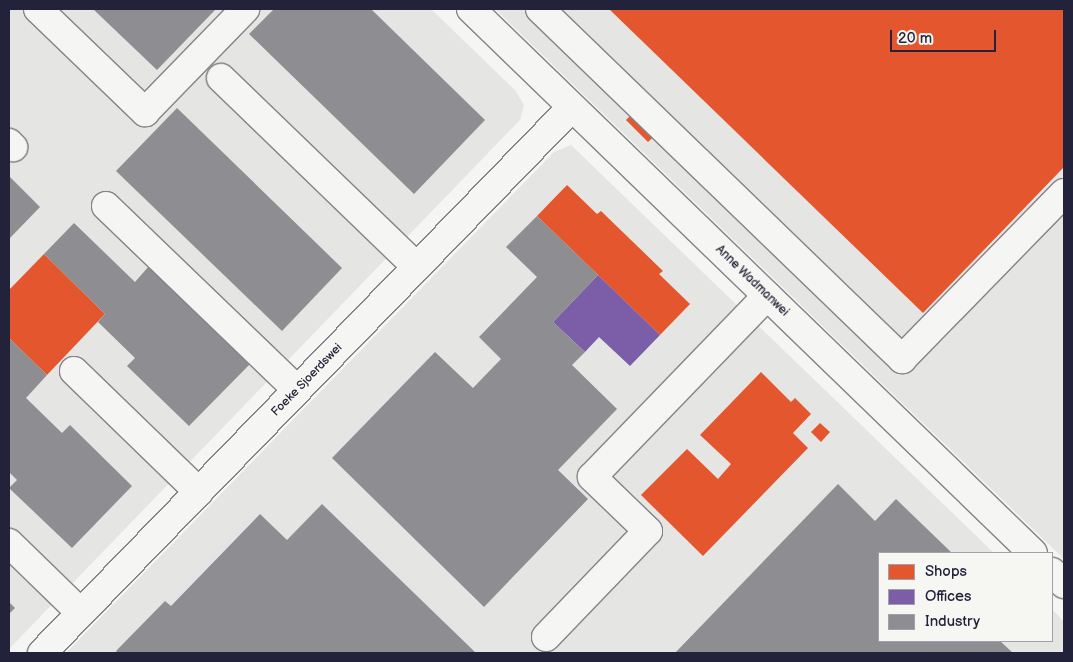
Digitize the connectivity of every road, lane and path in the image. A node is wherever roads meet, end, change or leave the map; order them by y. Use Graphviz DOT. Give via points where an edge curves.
graph roads {
  1 [pos="38,9"];
  2 [pos="245,9"];
  3 [pos="540,9"];
  4 [pos="484,13"];
  5 [pos="221,78"];
  6 [pos="572,107"];
  7 [pos="1064,193"];
  8 [pos="106,206"];
  9 [pos="417,267"];
  10 [pos="767,296"];
  11 [pos="74,371"];
  12 [pos="298,390"];
  13 [pos="199,492"];
  14 [pos="9,543"];
  15 [pos="1032,552"];
  16 [pos="1053,573"];
  17 [pos="1064,584"];
  18 [pos="81,613"];
  19 [pos="546,637"];
  20 [pos="42,653"];
  1 -- 2 [label="street" via="145,112"];
  3 -- 7 [label="street" via="902,359"];
  4 -- 6 [label="street, Anne Wadmanwei"];
  5 -- 9 [label="street"];
  6 -- 9 [label="street, Foeke Sjoerdswei"];
  6 -- 10 [label="street, Anne Wadmanwei"];
  8 -- 12 [label="street"];
  9 -- 12 [label="street, Foeke Sjoerdswei"];
  10 -- 15 [label="street, Anne Wadmanwei"];
  10 -- 19 [label="street" via="592,477 648,531"];
  11 -- 13 [label="street"];
  12 -- 13 [label="street, Foeke Sjoerdswei"];
  13 -- 18 [label="street, Foeke Sjoerdswei"];
  14 -- 18 [label="street"];
  16 -- 17 [label="street"];
  18 -- 20 [label="street, Foeke Sjoerdswei"];
}
